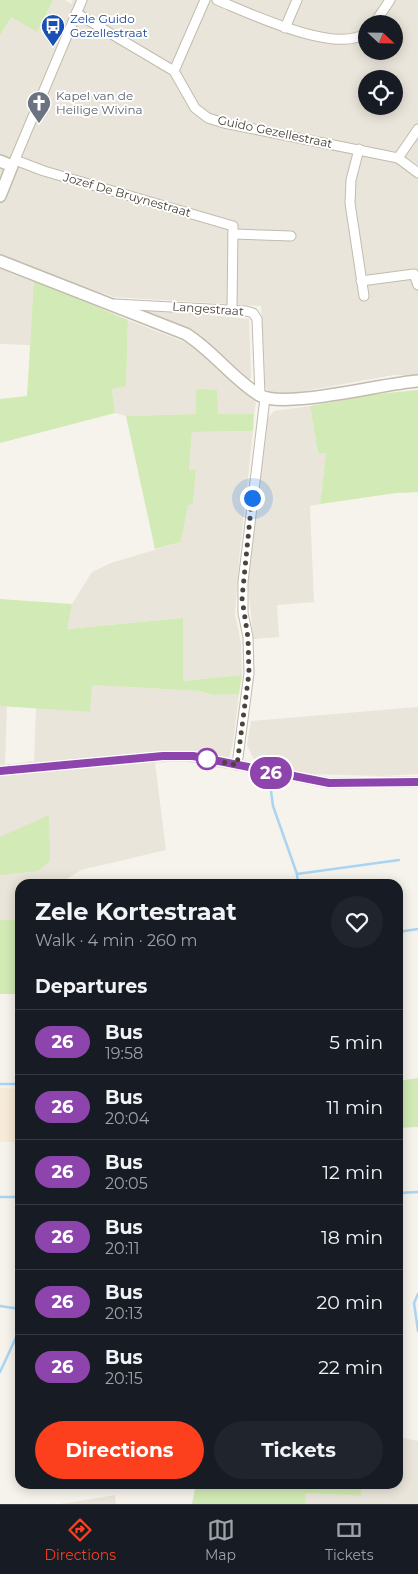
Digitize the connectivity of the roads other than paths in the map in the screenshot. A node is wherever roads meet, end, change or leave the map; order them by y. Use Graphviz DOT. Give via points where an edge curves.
graph roads {
  1 [pos="82,0"];
  2 [pos="204,0"];
  3 [pos="217,0"];
  4 [pos="296,0"];
  5 [pos="390,0"];
  6 [pos="76,13"];
  7 [pos="380,15"];
  8 [pos="285,28"];
  9 [pos="358,38"];
  10 [pos="174,71"];
  11 [pos="418,129"];
  12 [pos="359,149"];
  13 [pos="398,158"];
  14 [pos="0,161"];
  15 [pos="13,163"];
  16 [pos="418,173"];
  17 [pos="0,196"];
  18 [pos="233,234"];
  19 [pos="291,236"];
  20 [pos="0,261"];
  21 [pos="361,281"];
  22 [pos="418,285"];
  23 [pos="364,296"];
  24 [pos="110,303"];
  25 [pos="232,310"];
  26 [pos="418,381"];
  27 [pos="262,397"];
  28 [pos="237,765"];
  29 [pos="0,771"];
  30 [pos="418,782"];
  1 -- 6 [label="street"];
  2 -- 10 [label="street"];
  3 -- 8 [label="street"];
  4 -- 8 [label="street"];
  5 -- 7 [label="street"];
  6 -- 10 [label="street, Guido Gezellestraat"];
  6 -- 15 [label="street"];
  8 -- 9 [label="street" via="337,40"];
  10 -- 12 [label="street, Guido Gezellestraat" via="195,108 208,118"];
  11 -- 13 [label="street"];
  12 -- 13 [label="street, Guido Gezellestraat"];
  12 -- 21 [label="street" via="350,203"];
  13 -- 16 [label="street, Guido Gezellestraat"];
  14 -- 15 [label="street"];
  15 -- 17 [label="street"];
  15 -- 18 [label="street, Jozef De Bruynestraat" via="233,226"];
  18 -- 19 [label="street"];
  18 -- 25 [label="street"];
  20 -- 24 [label="street, Langestraat"];
  21 -- 22 [label="street" via="414,274"];
  21 -- 23 [label="street"];
  24 -- 25 [label="street, Langestraat"];
  24 -- 27 [label="street, Langestraat" via="186,334 204,345"];
  25 -- 27 [label="street, Langestraat" via="253,313 257,319"];
  26 -- 27 [label="street" via="300,399"];
  27 -- 28 [label="street" via="243,582 249,673"];
  28 -- 29 [label="street" via="193,756 163,756"];
  28 -- 30 [label="street" via="329,783"];
}
